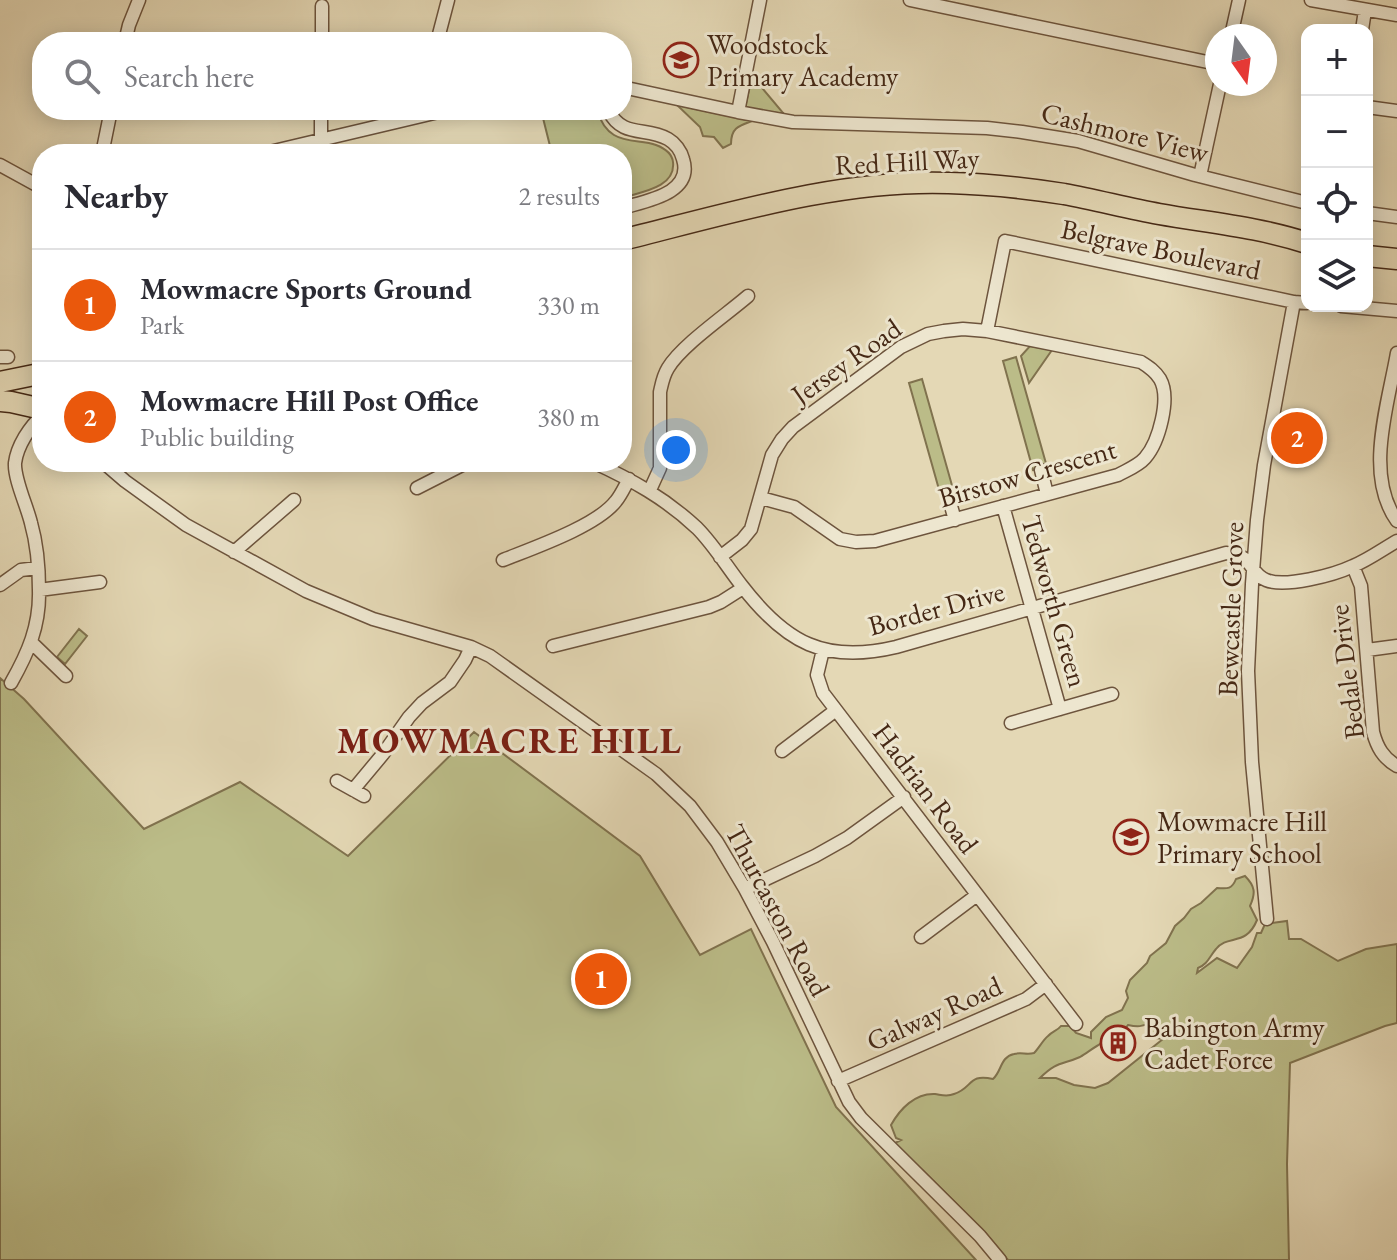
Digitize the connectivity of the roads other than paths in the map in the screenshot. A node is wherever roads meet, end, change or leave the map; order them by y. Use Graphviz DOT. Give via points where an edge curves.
graph roads {
  1 [pos="139,0"];
  2 [pos="760,0"];
  3 [pos="910,0"];
  4 [pos="1239,0"];
  5 [pos="1311,0"];
  6 [pos="445,2"];
  7 [pos="322,6"];
  8 [pos="1365,10"];
  9 [pos="1397,15"];
  10 [pos="1234,24"];
  11 [pos="1363,24"];
  12 [pos="127,32"];
  13 [pos="322,32"];
  14 [pos="439,32"];
  15 [pos="1205,61"];
  16 [pos="632,89"];
  17 [pos="1217,96"];
  18 [pos="1373,108"];
  19 [pos="1397,111"];
  20 [pos="738,112"];
  21 [pos="109,120"];
  22 [pos="321,120"];
  23 [pos="399,120"];
  24 [pos="615,120"];
  25 [pos="321,141"];
  26 [pos="104,144"];
  27 [pos="307,144"];
  28 [pos="0,165"];
  29 [pos="1200,176"];
  30 [pos="32,183"];
  31 [pos="1301,201"];
  32 [pos="632,205"];
  33 [pos="1373,214"];
  34 [pos="1397,217"];
  35 [pos="632,238"];
  36 [pos="1301,244"];
  37 [pos="1373,257"];
  38 [pos="1397,259"];
  39 [pos="748,296"];
  40 [pos="1300,303"];
  41 [pos="1373,309"];
  42 [pos="1397,311"];
  43 [pos="987,331"];
  44 [pos="1397,353"];
  45 [pos="32,374"];
  46 [pos="0,382"];
  47 [pos="0,401"];
  48 [pos="32,406"];
  49 [pos="32,424"];
  50 [pos="32,435"];
  51 [pos="25,439"];
  52 [pos="15,466"];
  53 [pos="0,468"];
  54 [pos="1041,470"];
  55 [pos="118,472"];
  56 [pos="448,472"];
  57 [pos="614,472"];
  58 [pos="629,479"];
  59 [pos="417,488"];
  60 [pos="650,490"];
  61 [pos="947,492"];
  62 [pos="1047,494"];
  63 [pos="761,498"];
  64 [pos="294,500"];
  65 [pos="1003,506"];
  66 [pos="955,520"];
  67 [pos="1397,521"];
  68 [pos="1397,541"];
  69 [pos="234,552"];
  70 [pos="720,557"];
  71 [pos="511,562"];
  72 [pos="1353,566"];
  73 [pos="37,568"];
  74 [pos="1254,568"];
  75 [pos="100,582"];
  76 [pos="0,585"];
  77 [pos="743,588"];
  78 [pos="39,590"];
  79 [pos="1031,608"];
  80 [pos="32,643"];
  81 [pos="553,646"];
  82 [pos="1397,646"];
  83 [pos="471,647"];
  84 [pos="823,650"];
  85 [pos="1367,650"];
  86 [pos="66,676"];
  87 [pos="11,683"];
  88 [pos="1112,694"];
  89 [pos="1060,709"];
  90 [pos="836,710"];
  91 [pos="1011,723"];
  92 [pos="782,751"];
  93 [pos="1397,766"];
  94 [pos="337,781"];
  95 [pos="904,797"];
  96 [pos="745,889"];
  97 [pos="977,895"];
  98 [pos="1267,919"];
  99 [pos="921,937"];
  100 [pos="1046,984"];
  101 [pos="1076,1024"];
  102 [pos="838,1081"];
  103 [pos="1000,1260"];
  1 -- 12 [label="street"];
  2 -- 20 [label="street"];
  3 -- 15 [label="street"];
  4 -- 10 [label="street"];
  5 -- 8 [label="street"];
  6 -- 14 [label="street"];
  7 -- 13 [label="street"];
  8 -- 9 [label="street"];
  8 -- 11 [label="street"];
  16 -- 20 [label="street, Cashmore View"];
  17 -- 29 [label="street"];
  18 -- 19 [label="street"];
  20 -- 29 [label="street, Cashmore View" via="793,122 1022,132 1078,141"];
  21 -- 26 [label="street"];
  22 -- 25 [label="street"];
  23 -- 25 [label="street"];
  24 -- 32 [label="street" via="630,130 668,139 683,159 685,171 673,190"];
  25 -- 27 [label="street"];
  28 -- 30 [label="street"];
  29 -- 31 [label="street, Cashmore View"];
  33 -- 34 [label="street"];
  35 -- 36 [label="highway, Red Hill Way" via="837,190 945,182 1065,194 1196,221 1245,237"];
  37 -- 38 [label="highway"];
  39 -- 60 [label="street" via="668,368 660,392 660,468"];
  40 -- 43 [label="street, Belgrave Boulevard" via="1005,241"];
  40 -- 74 [label="street, Bewcastle Grove" via="1264,465"];
  41 -- 42 [label="street"];
  43 -- 62 [label="street, Birstow Crescent" via="1141,362 1160,380 1165,401 1145,458 1118,475"];
  43 -- 63 [label="street, Jersey Road" via="928,334 880,362 782,439 772,455"];
  44 -- 67 [label="street" via="1379,469"];
  45 -- 46 [label="highway"];
  47 -- 48 [label="highway"];
  49 -- 51 [label="street"];
  50 -- 51 [label="street"];
  51 -- 52 [label="street"];
  52 -- 53 [label="street"];
  52 -- 73 [label="street"];
  54 -- 62 [label="street"];
  55 -- 69 [label="street, Thurcaston Road" via="186,525"];
  56 -- 59 [label="street"];
  57 -- 58 [label="street, Border Drive"];
  58 -- 60 [label="street, Border Drive"];
  58 -- 71 [label="street" via="604,514"];
  60 -- 70 [label="street, Border Drive" via="698,529"];
  61 -- 66 [label="street"];
  62 -- 65 [label="street, Birstow Crescent"];
  63 -- 66 [label="street, Birstow Crescent" via="794,507 840,539 856,542"];
  63 -- 70 [label="street, Jersey Road" via="751,529"];
  64 -- 69 [label="street"];
  65 -- 66 [label="street, Birstow Crescent"];
  65 -- 79 [label="street, Tedworth Green"];
  68 -- 72 [label="street, Border Drive"];
  69 -- 83 [label="street, Thurcaston Road" via="339,606"];
  70 -- 77 [label="street, Border Drive"];
  72 -- 74 [label="street, Border Drive" via="1277,582 1267,581"];
  72 -- 85 [label="street, Bedale Drive" via="1361,586"];
  73 -- 76 [label="street" via="21,570"];
  73 -- 78 [label="street"];
  74 -- 79 [label="street, Border Drive" via="1245,558 1226,553"];
  74 -- 98 [label="street, Bewcastle Grove" via="1248,671"];
  75 -- 78 [label="street"];
  77 -- 81 [label="street" via="709,607"];
  77 -- 84 [label="street, Border Drive" via="779,626"];
  78 -- 80 [label="street"];
  79 -- 84 [label="street, Border Drive" via="875,652"];
  79 -- 89 [label="street, Tedworth Green"];
  80 -- 86 [label="street"];
  80 -- 87 [label="street"];
  82 -- 85 [label="street"];
  83 -- 94 [label="street" via="450,682 409,717 359,793"];
  83 -- 96 [label="street, Thurcaston Road" via="656,774 690,806"];
  84 -- 90 [label="street, Hadrian Road" via="819,685"];
  85 -- 93 [label="street, Bedale Drive" via="1375,741"];
  88 -- 89 [label="street, Tedworth Green"];
  89 -- 91 [label="street, Tedworth Green"];
  90 -- 92 [label="street, Hadrian Road"];
  90 -- 95 [label="street, Hadrian Road"];
  95 -- 96 [label="street" via="847,838"];
  95 -- 97 [label="street, Hadrian Road"];
  96 -- 102 [label="street, Thurcaston Road"];
  97 -- 99 [label="street, Hadrian Road"];
  97 -- 100 [label="street, Hadrian Road"];
  100 -- 101 [label="street, Hadrian Road"];
  100 -- 102 [label="street, Galway Road" via="1026,999"];
  102 -- 103 [label="street, Thurcaston Road" via="861,1118"];
}
